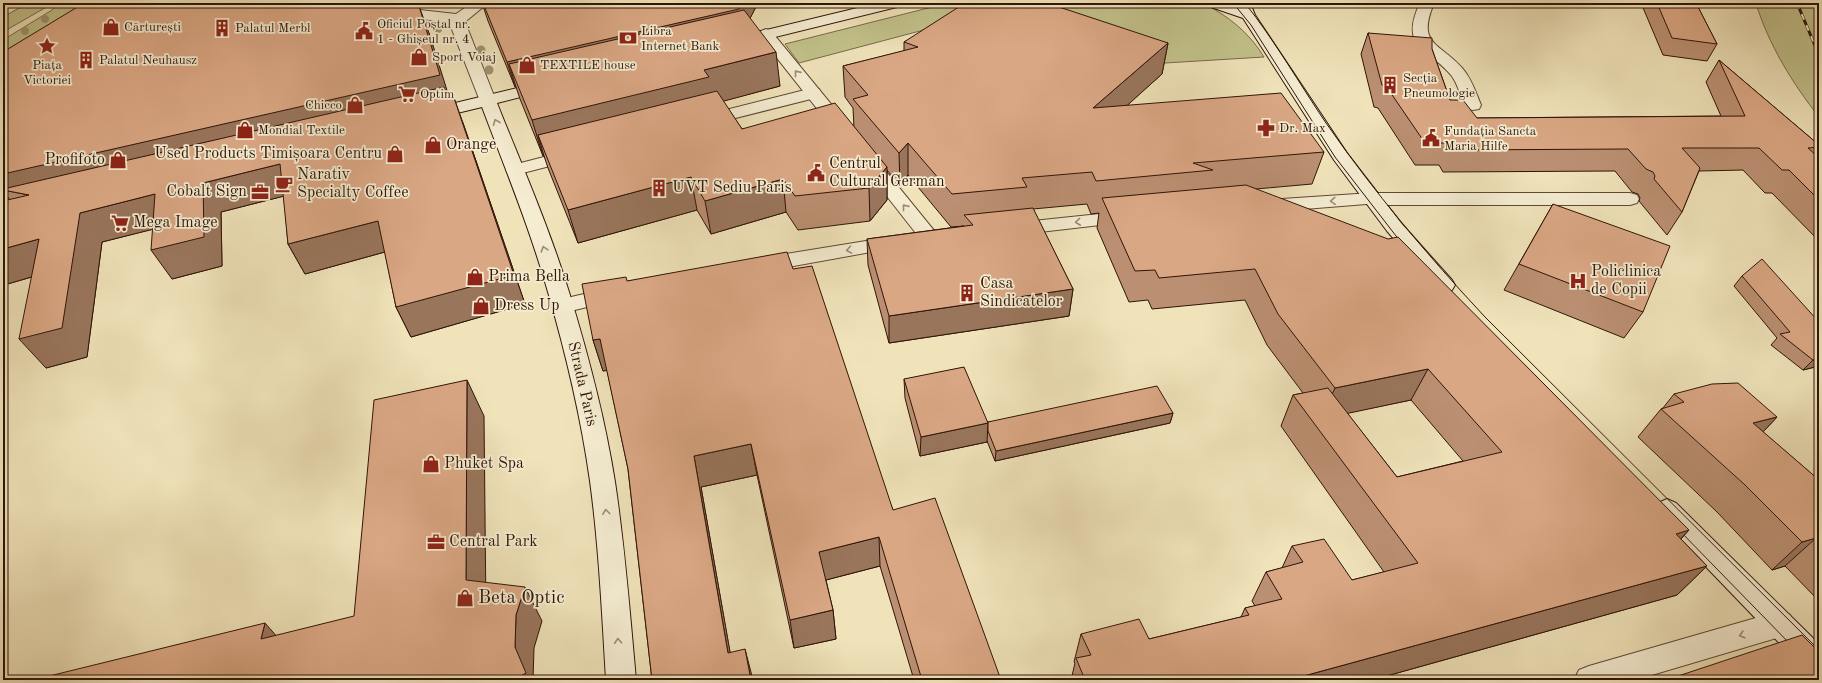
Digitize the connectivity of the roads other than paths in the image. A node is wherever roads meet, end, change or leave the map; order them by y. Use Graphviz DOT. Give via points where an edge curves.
graph roads {
  1 [pos="481,3"];
  2 [pos="896,3"];
  3 [pos="1214,3"];
  4 [pos="1427,3"];
  5 [pos="381,9"];
  6 [pos="1246,9"];
  7 [pos="459,19"];
  8 [pos="766,34"];
  9 [pos="719,45"];
  10 [pos="558,84"];
  11 [pos="813,93"];
  12 [pos="488,100"];
  13 [pos="1473,105"];
  14 [pos="412,119"];
  15 [pos="691,124"];
  16 [pos="592,150"];
  17 [pos="515,170"];
  18 [pos="1372,199"];
  19 [pos="1630,199"];
  20 [pos="1249,207"];
  21 [pos="1145,216"];
  22 [pos="992,231"];
  23 [pos="745,268"];
  24 [pos="632,290"];
  25 [pos="1457,298"];
  26 [pos="562,306"];
  27 [pos="1654,496"];
  28 [pos="1780,624"];
  29 [pos="1819,664"];
  30 [pos="621,680"];
  31 [pos="1589,680"];
  1 -- 7 [label="street"];
  2 -- 8 [label="street"];
  3 -- 6 [label="street"];
  4 -- 13 [label="street" via="1418,24 1419,35 1425,45 1457,72"];
  5 -- 7 [label="street"];
  6 -- 18 [label="street" via="1340,156"];
  7 -- 12 [label="street, Strada Paris" via="459,27"];
  8 -- 9 [label="street"];
  11 -- 8 [label="street, one-way"];
  10 -- 12 [label="street"];
  11 -- 15 [label="street"];
  11 -- 23 [label="street" via="854,144 937,236"];
  12 -- 14 [label="street"];
  17 -- 12 [label="street, Strada Paris, one-way"];
  16 -- 17 [label="street"];
  26 -- 17 [label="street, Strada Paris, one-way"];
  18 -- 19 [label="street"];
  18 -- 20 [label="street, one-way"];
  18 -- 25 [label="street" via="1427,267"];
  21 -- 22 [label="street, one-way"];
  24 -- 26 [label="street"];
  30 -- 26 [label="street, Strada Paris, one-way" via="606,507 592,425"];
  27 -- 28 [label="street"];
  28 -- 29 [label="street"];
  28 -- 31 [label="street, one-way"];
}
